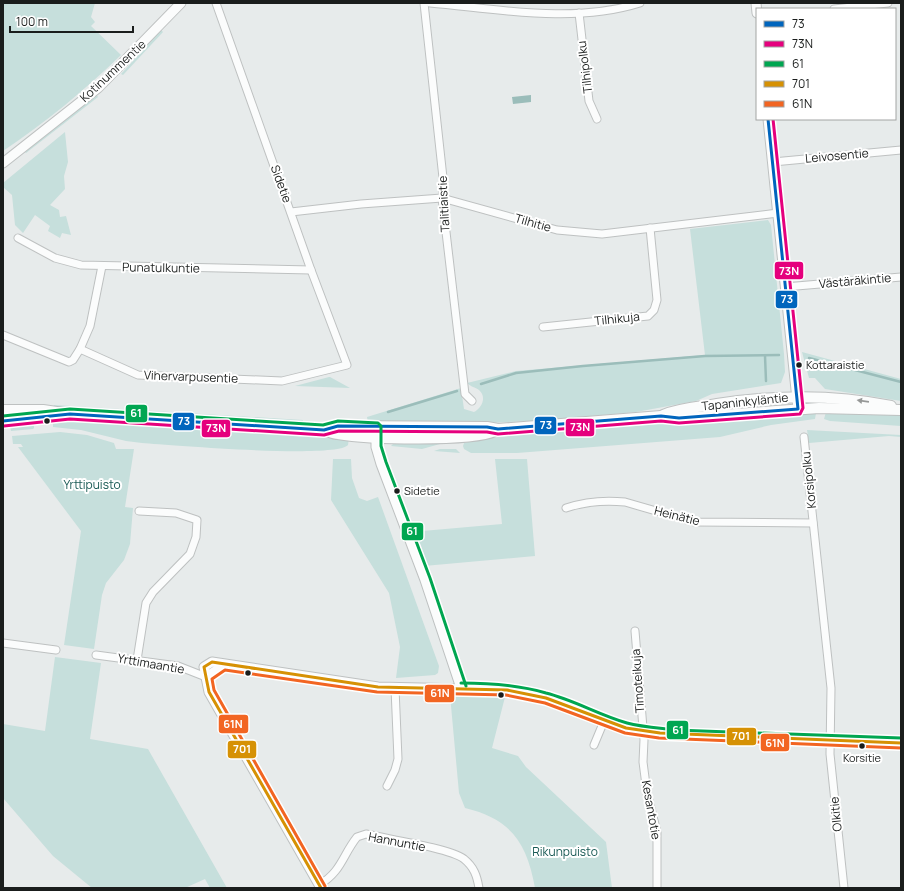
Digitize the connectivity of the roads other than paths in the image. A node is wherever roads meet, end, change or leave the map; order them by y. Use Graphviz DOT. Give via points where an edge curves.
graph roads {
  1 [pos="181,3"];
  2 [pos="216,3"];
  3 [pos="424,3"];
  4 [pos="430,3"];
  5 [pos="640,3"];
  6 [pos="888,3"];
  7 [pos="843,8"];
  8 [pos="579,13"];
  9 [pos="597,119"];
  10 [pos="768,120"];
  11 [pos="901,150"];
  12 [pos="773,162"];
  13 [pos="3,163"];
  14 [pos="442,198"];
  15 [pos="291,212"];
  16 [pos="778,213"];
  17 [pos="650,228"];
  18 [pos="18,238"];
  19 [pos="102,266"];
  20 [pos="311,270"];
  21 [pos="901,277"];
  22 [pos="785,287"];
  23 [pos="543,327"];
  24 [pos="3,335"];
  25 [pos="80,349"];
  26 [pos="347,365"];
  27 [pos="797,397"];
  28 [pos="472,401"];
  29 [pos="798,409"];
  30 [pos="901,409"];
  31 [pos="3,410"];
  32 [pos="70,414"];
  33 [pos="662,416"];
  34 [pos="3,421"];
  35 [pos="376,432"];
  36 [pos="804,437"];
  37 [pos="566,508"];
  38 [pos="139,511"];
  39 [pos="813,523"];
  40 [pos="635,631"];
  41 [pos="3,643"];
  42 [pos="56,650"];
  43 [pos="96,655"];
  44 [pos="137,660"];
  45 [pos="206,676"];
  46 [pos="395,688"];
  47 [pos="461,688"];
  48 [pos="604,721"];
  49 [pos="642,731"];
  50 [pos="830,740"];
  51 [pos="901,743"];
  52 [pos="594,745"];
  53 [pos="387,786"];
  54 [pos="320,886"];
  55 [pos="479,888"];
  56 [pos="658,888"];
  57 [pos="844,888"];
  1 -- 13 [label="street, Kotinummentie" via="98,88"];
  2 -- 15 [label="street, Sidetie"];
  3 -- 14 [label="street, Talitiaistie" via="444,187"];
  4 -- 8 [label="street" via="533,12"];
  5 -- 8 [label="street" via="619,9"];
  6 -- 7 [label="street"];
  8 -- 9 [label="street, Tilhipolku" via="589,101"];
  10 -- 12 [label="street"];
  11 -- 12 [label="street, Leivosentie"];
  12 -- 16 [label="street"];
  14 -- 15 [label="street, Tilhitie"];
  14 -- 17 [label="street, Tilhitie" via="557,230 602,234"];
  14 -- 28 [label="street, Talitiaistie" via="465,394"];
  15 -- 20 [label="street, Sidetie"];
  16 -- 17 [label="street, Tilhitie"];
  16 -- 22 [label="street"];
  17 -- 23 [label="street, Tilhikuja" via="658,300 648,316"];
  18 -- 19 [label="street, Punatulkuntie" via="55,258 81,265"];
  19 -- 20 [label="street, Punatulkuntie"];
  19 -- 25 [label="street" via="90,326"];
  20 -- 26 [label="street, Sidetie"];
  21 -- 22 [label="street, Västäräkintie"];
  22 -- 27 [label="street"];
  24 -- 25 [label="street" via="69,362"];
  25 -- 26 [label="street, Vihervarpusentie" via="138,375 282,381"];
  27 -- 29 [label="street"];
  30 -- 27 [label="main road, Tapaninkyläntie, one-way" via="845,398"];
  27 -- 33 [label="main road, Tapaninkyläntie" via="741,400 676,410"];
  29 -- 30 [label="main road, Tapaninkyläntie"];
  29 -- 33 [label="main road, Tapaninkyläntie" via="679,418"];
  31 -- 32 [label="main road, Tapaninkyläntie" via="43,410"];
  32 -- 34 [label="main road, Tapaninkyläntie"];
  32 -- 35 [label="main road, Tapaninkyläntie" via="324,430 338,426"];
  33 -- 35 [label="main road, Tapaninkyläntie" via="498,429 487,427"];
  35 -- 47 [label="street" via="381,464 425,580"];
  36 -- 39 [label="street, Korsipolku"];
  37 -- 39 [label="street, Heinätie" via="578,504 616,501 694,522"];
  38 -- 44 [label="street" via="176,513 197,520 196,537 190,554 152,592 146,603"];
  39 -- 50 [label="street" via="831,688"];
  40 -- 49 [label="street, Timoteikuja"];
  41 -- 42 [label="street"];
  43 -- 44 [label="street, Yrttimaantie"];
  44 -- 45 [label="street, Yrttimaantie" via="178,666"];
  45 -- 46 [label="street" via="204,667 212,662"];
  45 -- 54 [label="street" via="209,692"];
  46 -- 47 [label="street"];
  46 -- 53 [label="street" via="398,759"];
  47 -- 48 [label="street" via="498,689 534,695 571,706"];
  48 -- 49 [label="street"];
  48 -- 52 [label="street"];
  49 -- 50 [label="street" via="675,735"];
  49 -- 56 [label="street, Kesantotie" via="647,793 657,832"];
  50 -- 51 [label="street"];
  50 -- 57 [label="street, Olkitie"];
  54 -- 55 [label="street, Hannuntie" via="337,871 357,836 366,834 456,854 470,865"];
}
